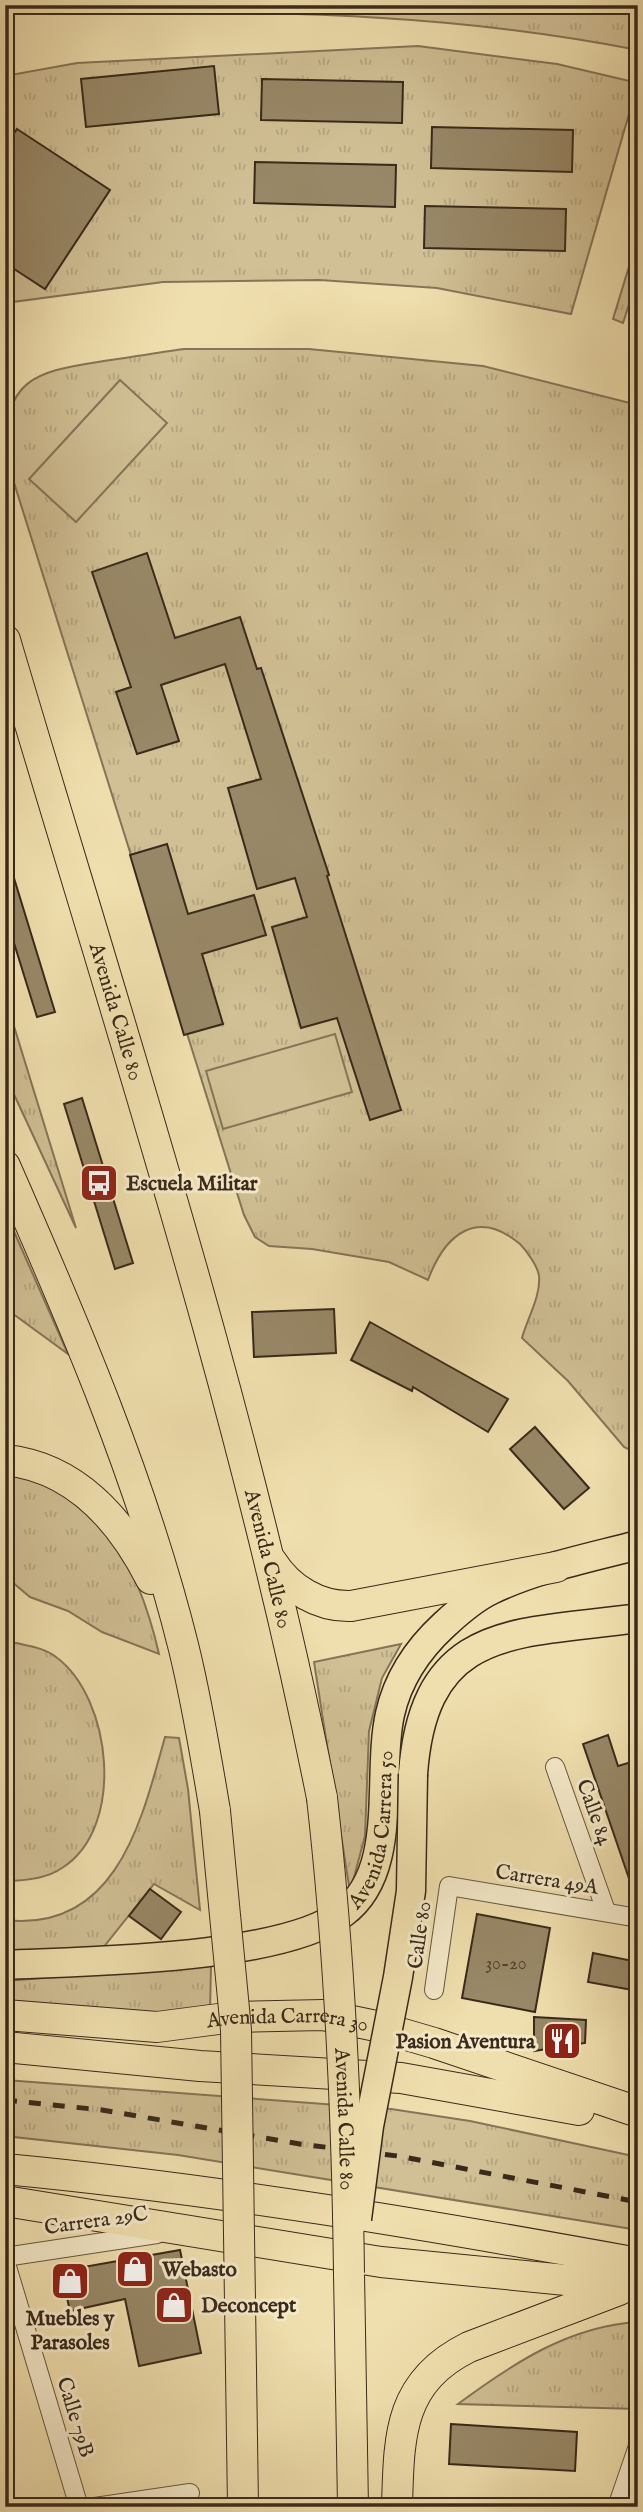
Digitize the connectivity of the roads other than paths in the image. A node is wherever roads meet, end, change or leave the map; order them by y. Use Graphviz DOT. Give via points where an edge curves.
graph roads {
  1 [pos="5,640"];
  2 [pos="5,1166"];
  3 [pos="5,1460"];
  4 [pos="638,1545"];
  5 [pos="270,1558"];
  6 [pos="556,1567"];
  7 [pos="638,1618"];
  8 [pos="184,1649"];
  9 [pos="555,1767"];
  10 [pos="449,1886"];
  11 [pos="606,1912"];
  12 [pos="638,1918"];
  13 [pos="5,1965"];
  14 [pos="434,1990"];
  15 [pos="5,2015"];
  16 [pos="5,2047"];
  17 [pos="638,2112"];
  18 [pos="638,2122"];
  19 [pos="5,2169"];
  20 [pos="5,2201"];
  21 [pos="194,2230"];
  22 [pos="5,2259"];
  23 [pos="349,2273"];
  24 [pos="634,2279"];
  25 [pos="638,2446"];
  26 [pos="190,2493"];
  27 [pos="79,2507"];
  28 [pos="95,2507"];
  29 [pos="243,2507"];
  30 [pos="353,2507"];
  31 [pos="397,2507"];
  32 [pos="617,2507"];
  1 -- 5 [label="highway, Avenida Calle 80" via="169,1191"];
  2 -- 8 [label="highway" via="127,1464"];
  3 -- 8 [label="highway" via="65,1479 107,1512 144,1564"];
  4 -- 6 [label="main road, Avenida Carrera 50"];
  5 -- 6 [label="highway" via="289,1582 310,1597 335,1606"];
  5 -- 23 [label="highway, Avenida Calle 80, bridge" via="322,1798 337,1927"];
  6 -- 13 [label="main road, Avenida Carrera 50" via="489,1590 429,1638 410,1664 390,1712 376,1862 366,1890 344,1913 296,1936 251,1945"];
  7 -- 23 [label="main road, Avenida Carrera 50, bridge" via="502,1636 464,1656 434,1689 424,1711 414,1774 411,1891 369,2126"];
  8 -- 29 [label="highway, bridge" via="215,1811 236,2030"];
  9 -- 11 [label="street, Calle 84"];
  10 -- 11 [label="street, Carrera 49A"];
  10 -- 14 [label="street, Calle 80"];
  11 -- 12 [label="street, Carrera 49A"];
  15 -- 17 [label="highway, Avenida Carrera 30" via="157,2026 323,2015 433,2043"];
  16 -- 18 [label="highway, Avenida Carrera 30" via="200,2066 401,2078"];
  19 -- 24 [label="highway" via="392,2221"];
  20 -- 21 [label="highway"];
  21 -- 22 [label="street, Carrera 29C"];
  21 -- 24 [label="highway" via="381,2262"];
  22 -- 27 [label="street, Calle 79B"];
  23 -- 30 [label="highway, Avenida Calle 80"];
  24 -- 31 [label="highway" via="445,2359 422,2383 404,2420"];
  25 -- 32 [label="street"];
  26 -- 28 [label="street"];
}
